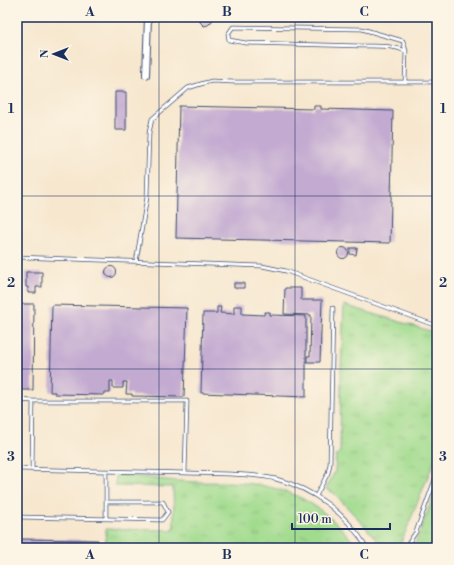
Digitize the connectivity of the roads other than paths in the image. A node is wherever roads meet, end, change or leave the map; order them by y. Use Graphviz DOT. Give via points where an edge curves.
graph roads {
  1 [pos="148,17"];
  2 [pos="406,51"];
  3 [pos="146,75"];
  4 [pos="405,82"];
  5 [pos="437,82"];
  6 [pos="17,257"];
  7 [pos="136,262"];
  8 [pos="333,308"];
  9 [pos="437,326"];
  10 [pos="17,400"];
  11 [pos="33,401"];
  12 [pos="17,469"];
  13 [pos="32,470"];
  14 [pos="106,471"];
  15 [pos="185,473"];
  16 [pos="437,474"];
  17 [pos="316,496"];
  18 [pos="106,502"];
  19 [pos="17,517"];
  20 [pos="106,519"];
  21 [pos="367,548"];
  22 [pos="405,548"];
  1 -- 3 [label="street"];
  2 -- 2 [label="lane" via="397,47 381,46 246,43 229,40 228,34 233,27 362,29 403,41"];
  2 -- 4 [label="lane"];
  4 -- 5 [label="lane"];
  4 -- 7 [label="lane" via="212,81 188,88 152,119 149,133 147,197"];
  6 -- 7 [label="lane"];
  7 -- 9 [label="lane" via="262,266 278,269"];
  8 -- 17 [label="lane" via="330,464"];
  10 -- 11 [label="lane"];
  11 -- 13 [label="lane"];
  11 -- 15 [label="lane" via="187,401"];
  12 -- 13 [label="lane"];
  13 -- 14 [label="lane"];
  14 -- 15 [label="lane"];
  14 -- 18 [label="lane"];
  15 -- 17 [label="lane" via="275,479"];
  16 -- 22 [label="lane" via="416,532"];
  17 -- 21 [label="lane" via="340,514"];
  18 -- 20 [label="lane"];
  18 -- 20 [label="lane" via="163,502 168,512 162,520"];
  19 -- 20 [label="lane"];
}
